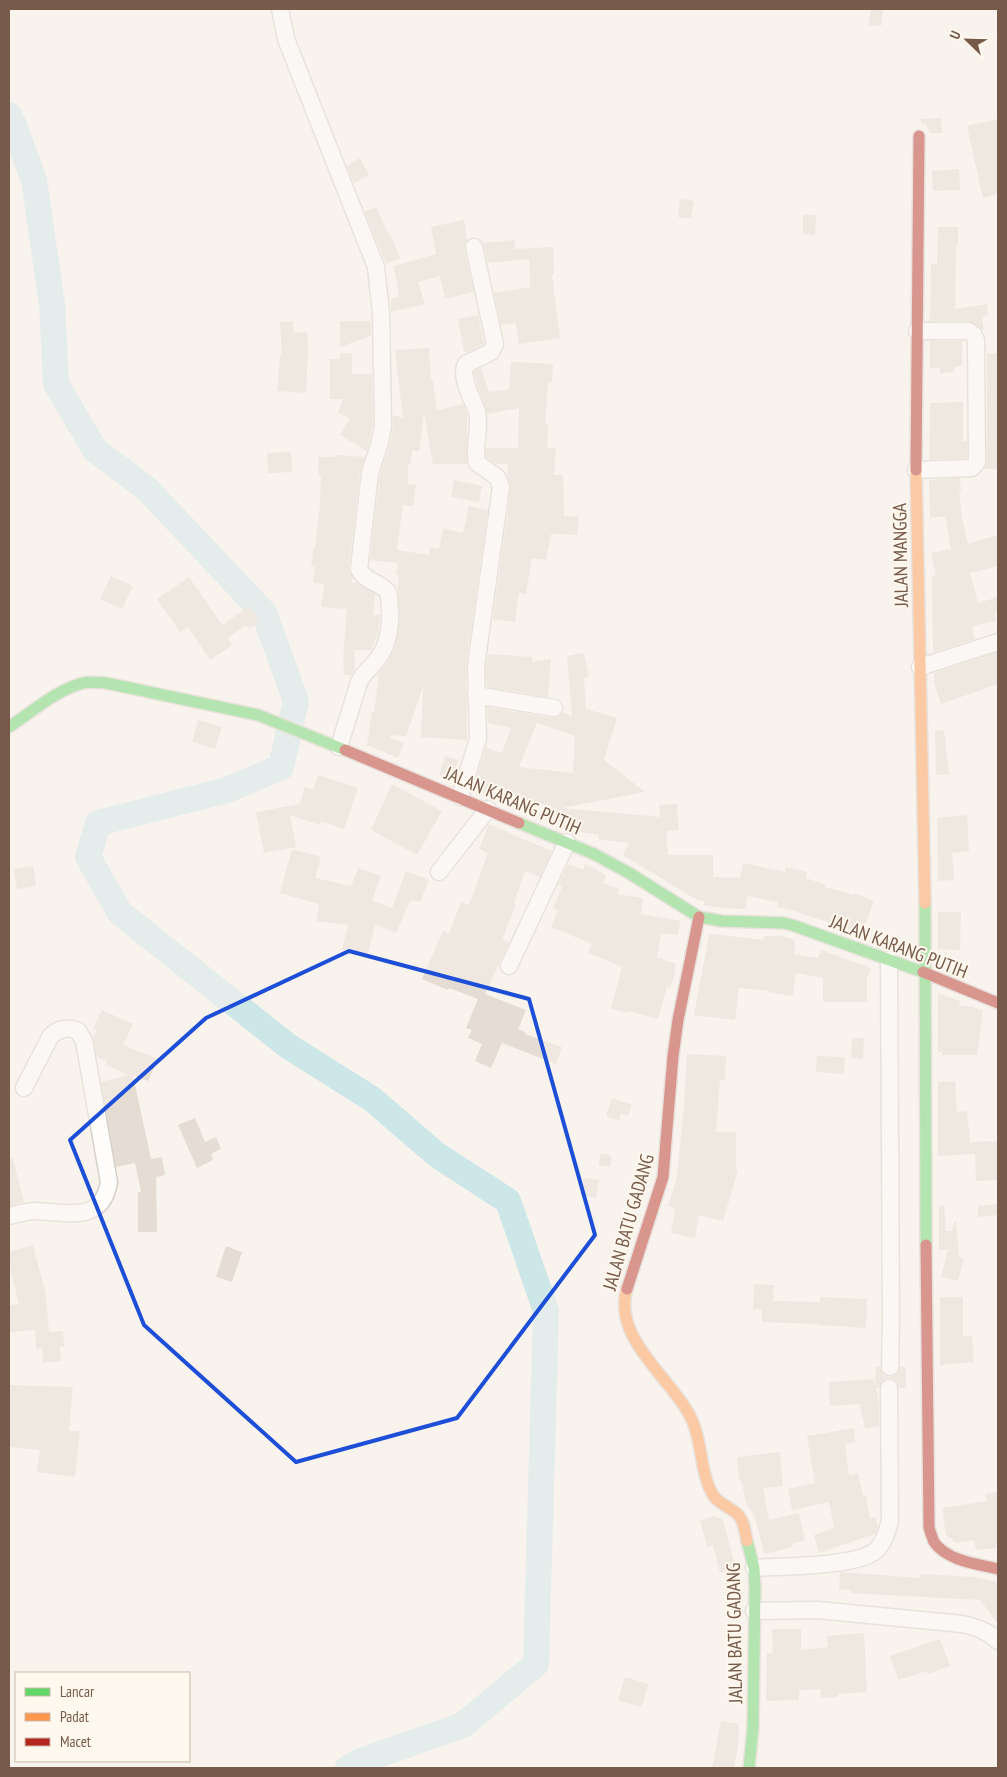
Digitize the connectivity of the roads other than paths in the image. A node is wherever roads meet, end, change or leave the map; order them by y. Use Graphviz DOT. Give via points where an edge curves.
graph roads {
  1 [pos="280,9"];
  2 [pos="919,136"];
  3 [pos="474,247"];
  4 [pos="917,331"];
  5 [pos="916,470"];
  6 [pos="998,642"];
  7 [pos="920,667"];
  8 [pos="476,695"];
  9 [pos="554,708"];
  10 [pos="9,727"];
  11 [pos="335,746"];
  12 [pos="460,797"];
  13 [pos="488,809"];
  14 [pos="567,842"];
  15 [pos="439,872"];
  16 [pos="699,917"];
  17 [pos="889,960"];
  18 [pos="510,966"];
  19 [pos="925,973"];
  20 [pos="998,1003"];
  21 [pos="24,1088"];
  22 [pos="9,1216"];
  23 [pos="890,1367"];
  24 [pos="889,1388"];
  25 [pos="754,1568"];
  26 [pos="998,1569"];
  27 [pos="754,1611"];
  28 [pos="998,1641"];
  29 [pos="749,1768"];
  1 -- 11 [label="street" via="286,39 376,267 381,313 382,430 370,473 359,570 365,578 388,592 389,633 383,652 359,682"];
  2 -- 4 [label="street, JALAN MANGGA"];
  3 -- 8 [label="street" via="495,344 491,352 466,364 463,373 477,414 477,464 497,477 501,487 476,666"];
  4 -- 5 [label="street, JALAN MANGGA"];
  4 -- 5 [label="street" via="968,331 976,340 977,462 972,468"];
  5 -- 7 [label="street, JALAN MANGGA"];
  6 -- 7 [label="street"];
  7 -- 19 [label="street, JALAN MANGGA"];
  8 -- 9 [label="street"];
  8 -- 12 [label="street" via="478,739"];
  10 -- 11 [label="street, JALAN KARANG PUTIH" via="66,690 91,682 258,715"];
  11 -- 12 [label="street, JALAN KARANG PUTIH"];
  12 -- 13 [label="street, JALAN KARANG PUTIH"];
  13 -- 14 [label="street, JALAN KARANG PUTIH"];
  13 -- 15 [label="street"];
  14 -- 16 [label="street, JALAN KARANG PUTIH" via="629,873"];
  14 -- 18 [label="street"];
  16 -- 17 [label="street, JALAN KARANG PUTIH" via="783,923"];
  16 -- 25 [label="street, JALAN BATU GADANG" via="672,1056 664,1171 624,1299 624,1311 631,1334 689,1414 698,1436 709,1487 716,1500 742,1520"];
  17 -- 19 [label="street, JALAN KARANG PUTIH"];
  17 -- 23 [label="street"];
  19 -- 20 [label="street, JALAN KARANG PUTIH"];
  19 -- 26 [label="street, JALAN MANGGA" via="929,1527 931,1537 946,1552"];
  21 -- 22 [label="street" via="50,1037 55,1032 68,1029 78,1031 84,1041 109,1182 101,1204 83,1213 26,1212"];
  24 -- 25 [label="street" via="890,1521 875,1551 853,1560"];
  25 -- 27 [label="street, JALAN BATU GADANG"];
  27 -- 28 [label="street" via="818,1610 962,1624 977,1627"];
  27 -- 29 [label="street, JALAN BATU GADANG" via="753,1727"];
}
